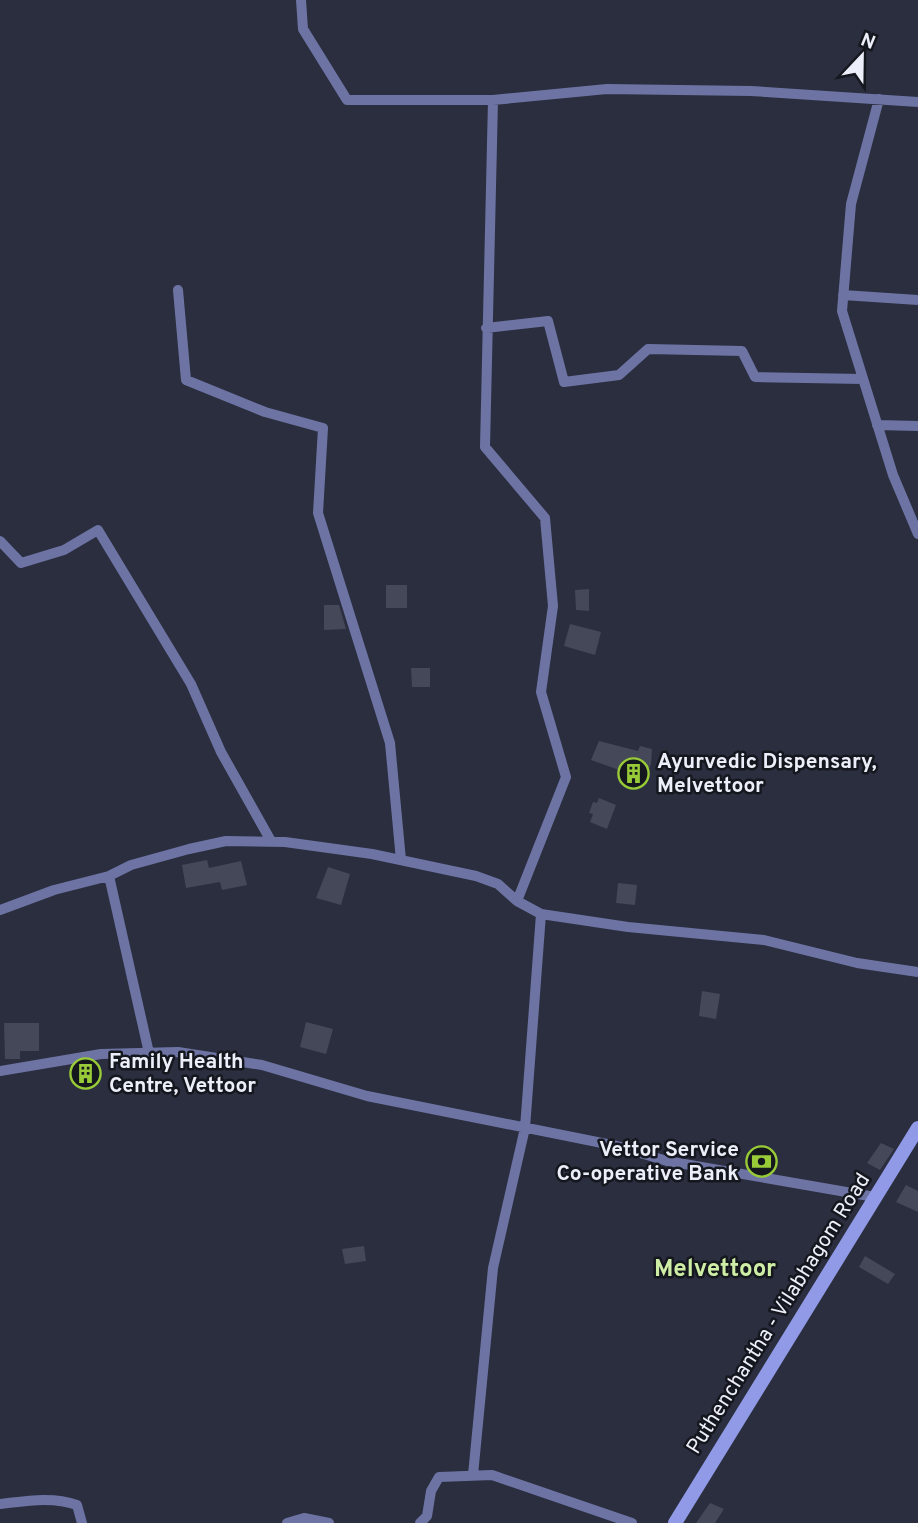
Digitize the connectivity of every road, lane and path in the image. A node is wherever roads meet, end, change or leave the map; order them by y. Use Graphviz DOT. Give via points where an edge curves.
graph roads {
  1 [pos="301,0"];
  2 [pos="879,99"];
  3 [pos="493,100"];
  4 [pos="918,102"];
  5 [pos="178,290"];
  6 [pos="844,295"];
  7 [pos="918,300"];
  8 [pos="486,328"];
  9 [pos="863,379"];
  10 [pos="877,425"];
  11 [pos="918,426"];
  12 [pos="918,534"];
  13 [pos="0,541"];
  14 [pos="271,841"];
  15 [pos="401,860"];
  16 [pos="109,876"];
  17 [pos="517,901"];
  18 [pos="0,910"];
  19 [pos="541,914"];
  20 [pos="918,972"];
  21 [pos="149,1053"];
  22 [pos="0,1071"];
  23 [pos="525,1128"];
  24 [pos="918,1128"];
  25 [pos="875,1197"];
  26 [pos="473,1475"];
  27 [pos="0,1504"];
  28 [pos="82,1523"];
  29 [pos="287,1523"];
  30 [pos="329,1523"];
  31 [pos="420,1523"];
  32 [pos="632,1523"];
  33 [pos="675,1523"];
  1 -- 3 [label="street" via="303,29 347,100"];
  2 -- 3 [label="street" via="607,89"];
  2 -- 4 [label="street"];
  2 -- 6 [label="street" via="851,204"];
  3 -- 8 [label="street"];
  5 -- 15 [label="street" via="186,380 265,412 323,428 318,513 390,743"];
  6 -- 7 [label="street"];
  6 -- 9 [label="street" via="842,311"];
  8 -- 9 [label="street" via="548,321 564,382 619,375 648,349 742,351 755,377"];
  8 -- 17 [label="street" via="485,447 545,518 553,606 541,692 566,778"];
  9 -- 10 [label="street"];
  10 -- 11 [label="street"];
  10 -- 12 [label="street"];
  13 -- 14 [label="street" via="21,563 64,550 98,530 191,684 221,752"];
  14 -- 15 [label="street"];
  14 -- 16 [label="street" via="226,841 131,865"];
  15 -- 17 [label="street" via="477,876 498,884"];
  16 -- 18 [label="street"];
  16 -- 21 [label="street"];
  17 -- 19 [label="street"];
  19 -- 20 [label="street" via="764,940 857,963"];
  19 -- 23 [label="street"];
  21 -- 22 [label="street" via="101,1054"];
  21 -- 23 [label="street" via="178,1052 262,1065 368,1096"];
  23 -- 25 [label="street" via="667,1161"];
  23 -- 26 [label="street" via="493,1268"];
  24 -- 25 [label="main road, Puthenchantha - Vilabhagom Road"];
  25 -- 33 [label="main road, Puthenchantha - Vilabhagom Road"];
  26 -- 31 [label="street" via="434,1482 427,1516"];
  26 -- 32 [label="street" via="492,1475"];
  27 -- 28 [label="street" via="65,1501 77,1505"];
  29 -- 30 [label="street" via="304,1518"];
}
